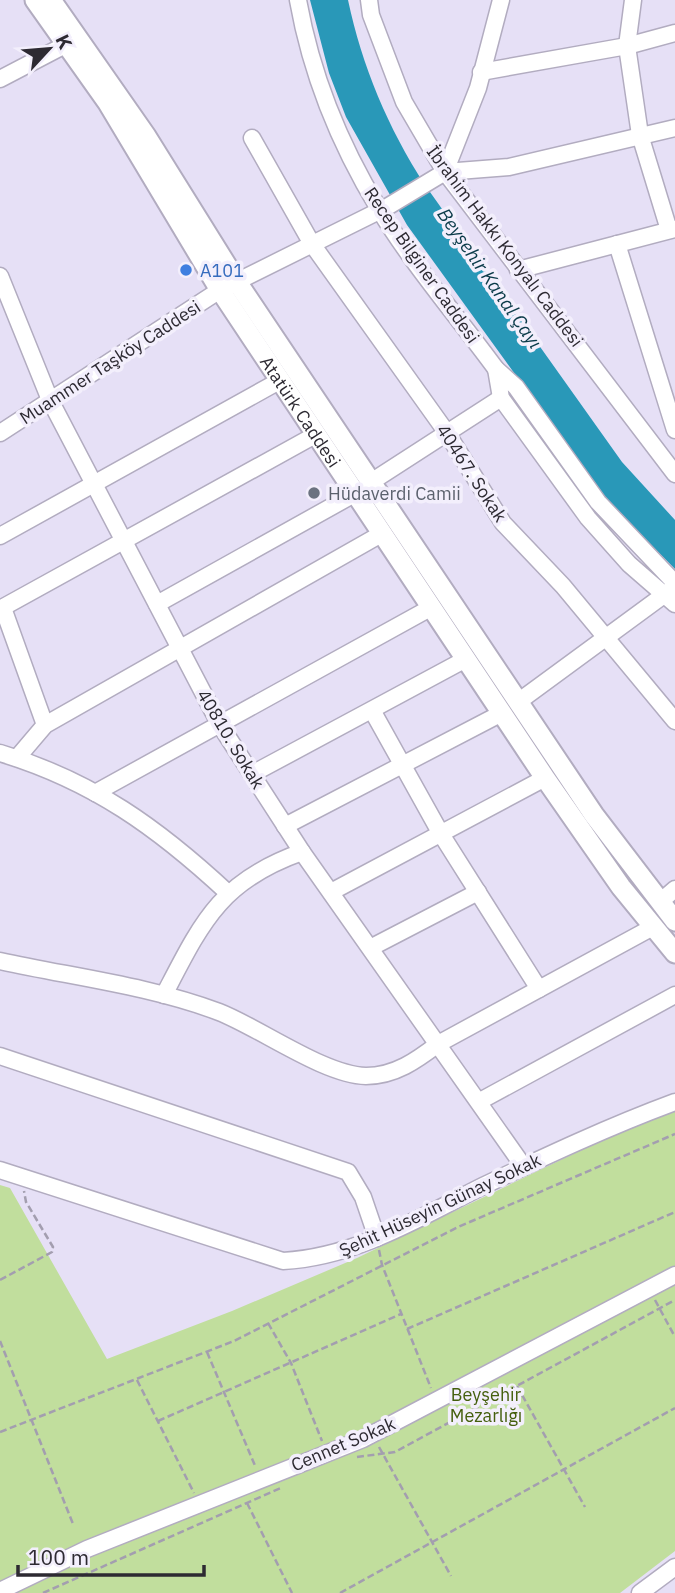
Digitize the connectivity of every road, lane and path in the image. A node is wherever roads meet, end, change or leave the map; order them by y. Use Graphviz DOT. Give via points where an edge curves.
graph roads {
  1 [pos="34,0"];
  2 [pos="51,0"];
  3 [pos="298,0"];
  4 [pos="369,0"];
  5 [pos="501,0"];
  6 [pos="633,0"];
  7 [pos="675,33"];
  8 [pos="67,44"];
  9 [pos="627,46"];
  10 [pos="481,72"];
  11 [pos="0,79"];
  12 [pos="675,128"];
  13 [pos="640,135"];
  14 [pos="252,138"];
  15 [pos="445,172"];
  16 [pos="383,209"];
  17 [pos="672,229"];
  18 [pos="312,244"];
  19 [pos="617,244"];
  20 [pos="518,270"];
  21 [pos="0,276"];
  22 [pos="229,286"];
  23 [pos="496,369"];
  24 [pos="281,380"];
  25 [pos="501,398"];
  26 [pos="50,400"];
  27 [pos="675,430"];
  28 [pos="0,433"];
  29 [pos="447,433"];
  30 [pos="317,434"];
  31 [pos="675,474"];
  32 [pos="95,482"];
  33 [pos="363,488"];
  34 [pos="383,533"];
  35 [pos="0,536"];
  36 [pos="124,541"];
  37 [pos="672,592"];
  38 [pos="157,604"];
  39 [pos="432,607"];
  40 [pos="1,608"];
  41 [pos="605,638"];
  42 [pos="179,647"];
  43 [pos="466,659"];
  44 [pos="510,707"];
  45 [pos="373,712"];
  46 [pos="675,721"];
  47 [pos="45,725"];
  48 [pos="220,725"];
  49 [pos="0,753"];
  50 [pos="17,758"];
  51 [pos="403,764"];
  52 [pos="252,775"];
  53 [pos="545,778"];
  54 [pos="95,793"];
  55 [pos="285,826"];
  56 [pos="441,834"];
  57 [pos="302,852"];
  58 [pos="675,889"];
  59 [pos="331,892"];
  60 [pos="478,892"];
  61 [pos="228,893"];
  62 [pos="660,902"];
  63 [pos="675,921"];
  64 [pos="653,927"];
  65 [pos="372,947"];
  66 [pos="675,953"];
  67 [pos="0,961"];
  68 [pos="539,989"];
  69 [pos="164,995"];
  70 [pos="675,995"];
  71 [pos="438,1044"];
  72 [pos="0,1056"];
  73 [pos="480,1101"];
  74 [pos="675,1102"];
  75 [pos="675,1134"];
  76 [pos="524,1167"];
  77 [pos="0,1170"];
  78 [pos="26,1178"];
  79 [pos="675,1212"];
  80 [pos="377,1238"];
  81 [pos="382,1265"];
  82 [pos="675,1275"];
  83 [pos="0,1280"];
  84 [pos="649,1289"];
  85 [pos="401,1314"];
  86 [pos="268,1323"];
  87 [pos="408,1329"];
  88 [pos="675,1337"];
  89 [pos="0,1340"];
  90 [pos="207,1351"];
  91 [pos="291,1363"];
  92 [pos="137,1378"];
  93 [pos="517,1386"];
  94 [pos="224,1392"];
  95 [pos="436,1400"];
  96 [pos="675,1408"];
  97 [pos="33,1419"];
  98 [pos="158,1421"];
  99 [pos="0,1432"];
  100 [pos="371,1434"];
  101 [pos="326,1452"];
  102 [pos="564,1469"];
  103 [pos="260,1478"];
  104 [pos="198,1502"];
  105 [pos="247,1503"];
  106 [pos="585,1507"];
  107 [pos="73,1524"];
  108 [pos="432,1541"];
  109 [pos="675,1567"];
  110 [pos="451,1576"];
  111 [pos="0,1591"];
  112 [pos="292,1593"];
  113 [pos="340,1593"];
  114 [pos="640,1593"];
  1 -- 8 [label="main road, Atatürk Caddesi"];
  2 -- 22 [label="main road, Atatürk Caddesi" via="146,136"];
  3 -- 16 [label="street, Recep Bilginer Caddesi" via="305,38 330,112"];
  4 -- 15 [label="street, İbrahim Hakkı Konyalı Caddesi" via="404,102"];
  5 -- 10 [label="street"];
  6 -- 9 [label="street"];
  7 -- 9 [label="street"];
  8 -- 11 [label="street"];
  8 -- 22 [label="main road, Atatürk Caddesi"];
  9 -- 10 [label="street"];
  9 -- 13 [label="street"];
  10 -- 15 [label="street"];
  12 -- 13 [label="street"];
  13 -- 15 [label="street" via="509,167"];
  13 -- 17 [label="street"];
  14 -- 18 [label="street, 40467. Sokak"];
  15 -- 16 [label="street, Muammer Taşköy Caddesi"];
  15 -- 20 [label="street, İbrahim Hakkı Konyalı Caddesi"];
  16 -- 18 [label="street, Muammer Taşköy Caddesi"];
  16 -- 23 [label="street, Recep Bilginer Caddesi"];
  17 -- 19 [label="street"];
  18 -- 22 [label="street, Muammer Taşköy Caddesi"];
  18 -- 29 [label="street, 40467. Sokak"];
  19 -- 20 [label="street"];
  19 -- 27 [label="street"];
  20 -- 31 [label="street, İbrahim Hakkı Konyalı Caddesi"];
  21 -- 26 [label="street, 40810. Sokak"];
  22 -- 24 [label="main road, Atatürk Caddesi"];
  22 -- 26 [label="street, Muammer Taşköy Caddesi"];
  22 -- 33 [label="main road, Atatürk Caddesi"];
  23 -- 25 [label="street, Recep Bilginer Caddesi"];
  23 -- 37 [label="street, Recep Bilginer Caddesi" via="516,387 598,502"];
  24 -- 30 [label="main road, Atatürk Caddesi"];
  24 -- 32 [label="street"];
  25 -- 29 [label="street"];
  25 -- 37 [label="street, Recep Bilginer Caddesi" via="595,527"];
  26 -- 28 [label="street, Muammer Taşköy Caddesi"];
  26 -- 32 [label="street, 40810. Sokak"];
  29 -- 33 [label="street"];
  29 -- 41 [label="street, 40467. Sokak" via="503,523"];
  30 -- 33 [label="main road, Atatürk Caddesi"];
  30 -- 36 [label="street"];
  32 -- 35 [label="street"];
  32 -- 36 [label="street, 40810. Sokak"];
  33 -- 34 [label="main road, Atatürk Caddesi"];
  33 -- 38 [label="street"];
  33 -- 44 [label="main road, Atatürk Caddesi"];
  34 -- 39 [label="main road, Atatürk Caddesi"];
  34 -- 42 [label="street"];
  36 -- 38 [label="street, 40810. Sokak"];
  36 -- 40 [label="street"];
  37 -- 41 [label="street"];
  38 -- 42 [label="street, 40810. Sokak"];
  39 -- 43 [label="main road, Atatürk Caddesi"];
  39 -- 48 [label="street"];
  40 -- 47 [label="street"];
  41 -- 44 [label="street"];
  41 -- 46 [label="street, 40467. Sokak"];
  42 -- 47 [label="street"];
  42 -- 48 [label="street, 40810. Sokak"];
  43 -- 44 [label="main road, Atatürk Caddesi"];
  43 -- 45 [label="street"];
  44 -- 51 [label="street"];
  44 -- 53 [label="main road, Atatürk Caddesi"];
  44 -- 62 [label="main road, Atatürk Caddesi"];
  45 -- 51 [label="street"];
  45 -- 52 [label="street"];
  47 -- 50 [label="street"];
  48 -- 52 [label="street, 40810. Sokak"];
  48 -- 54 [label="street"];
  49 -- 50 [label="street"];
  50 -- 54 [label="street"];
  51 -- 55 [label="street"];
  51 -- 56 [label="street"];
  52 -- 55 [label="street, 40810. Sokak"];
  53 -- 56 [label="street"];
  53 -- 64 [label="main road, Atatürk Caddesi"];
  54 -- 61 [label="street" via="174,843"];
  55 -- 57 [label="street, 40810. Sokak"];
  56 -- 59 [label="street"];
  56 -- 60 [label="street"];
  57 -- 59 [label="street, 40810. Sokak"];
  57 -- 61 [label="street" via="257,872"];
  58 -- 62 [label="street"];
  59 -- 65 [label="street, 40810. Sokak"];
  60 -- 65 [label="street"];
  60 -- 68 [label="street"];
  61 -- 69 [label="street" via="206,917"];
  62 -- 63 [label="main road, Atatürk Caddesi"];
  64 -- 66 [label="main road, Atatürk Caddesi"];
  64 -- 68 [label="street"];
  65 -- 71 [label="street, 40810. Sokak"];
  67 -- 69 [label="street"];
  68 -- 71 [label="street"];
  69 -- 71 [label="street" via="221,1013 316,1060 365,1076 411,1064"];
  70 -- 73 [label="street"];
  71 -- 73 [label="street, 40810. Sokak"];
  72 -- 80 [label="street" via="348,1172 363,1197"];
  73 -- 76 [label="street, 40810. Sokak"];
  74 -- 76 [label="street, Şehit Hüseyin Günay Sokak"];
  75 -- 81 [label="path" via="458,1227"];
  76 -- 80 [label="street, Şehit Hüseyin Günay Sokak"];
  77 -- 78 [label="street, Şehit Hüseyin Günay Sokak"];
  78 -- 80 [label="street, Şehit Hüseyin Günay Sokak" via="284,1261 318,1259"];
  78 -- 83 [label="path" via="26,1202 52,1252"];
  79 -- 87 [label="path"];
  80 -- 81 [label="path"];
  81 -- 85 [label="path"];
  81 -- 86 [label="path"];
  82 -- 84 [label="street, Cennet Sokak"];
  84 -- 88 [label="path"];
  84 -- 95 [label="street, Cennet Sokak"];
  85 -- 87 [label="path"];
  85 -- 91 [label="path"];
  86 -- 90 [label="path"];
  86 -- 91 [label="path"];
  87 -- 95 [label="path"];
  89 -- 97 [label="path"];
  90 -- 92 [label="path"];
  90 -- 94 [label="path"];
  91 -- 94 [label="path"];
  91 -- 101 [label="path"];
  92 -- 97 [label="path"];
  92 -- 98 [label="path"];
  93 -- 102 [label="path"];
  94 -- 98 [label="path"];
  94 -- 103 [label="path"];
  95 -- 100 [label="street, Cennet Sokak"];
  96 -- 102 [label="path"];
  97 -- 99 [label="path"];
  97 -- 107 [label="path"];
  98 -- 104 [label="path"];
  100 -- 101 [label="street, Cennet Sokak"];
  100 -- 108 [label="path"];
  101 -- 103 [label="street, Cennet Sokak"];
  102 -- 106 [label="path"];
  102 -- 108 [label="path"];
  103 -- 104 [label="street, Cennet Sokak"];
  104 -- 111 [label="street, Cennet Sokak"];
  105 -- 112 [label="path"];
  108 -- 110 [label="path"];
  108 -- 113 [label="path"];
  109 -- 114 [label="street"];
}
